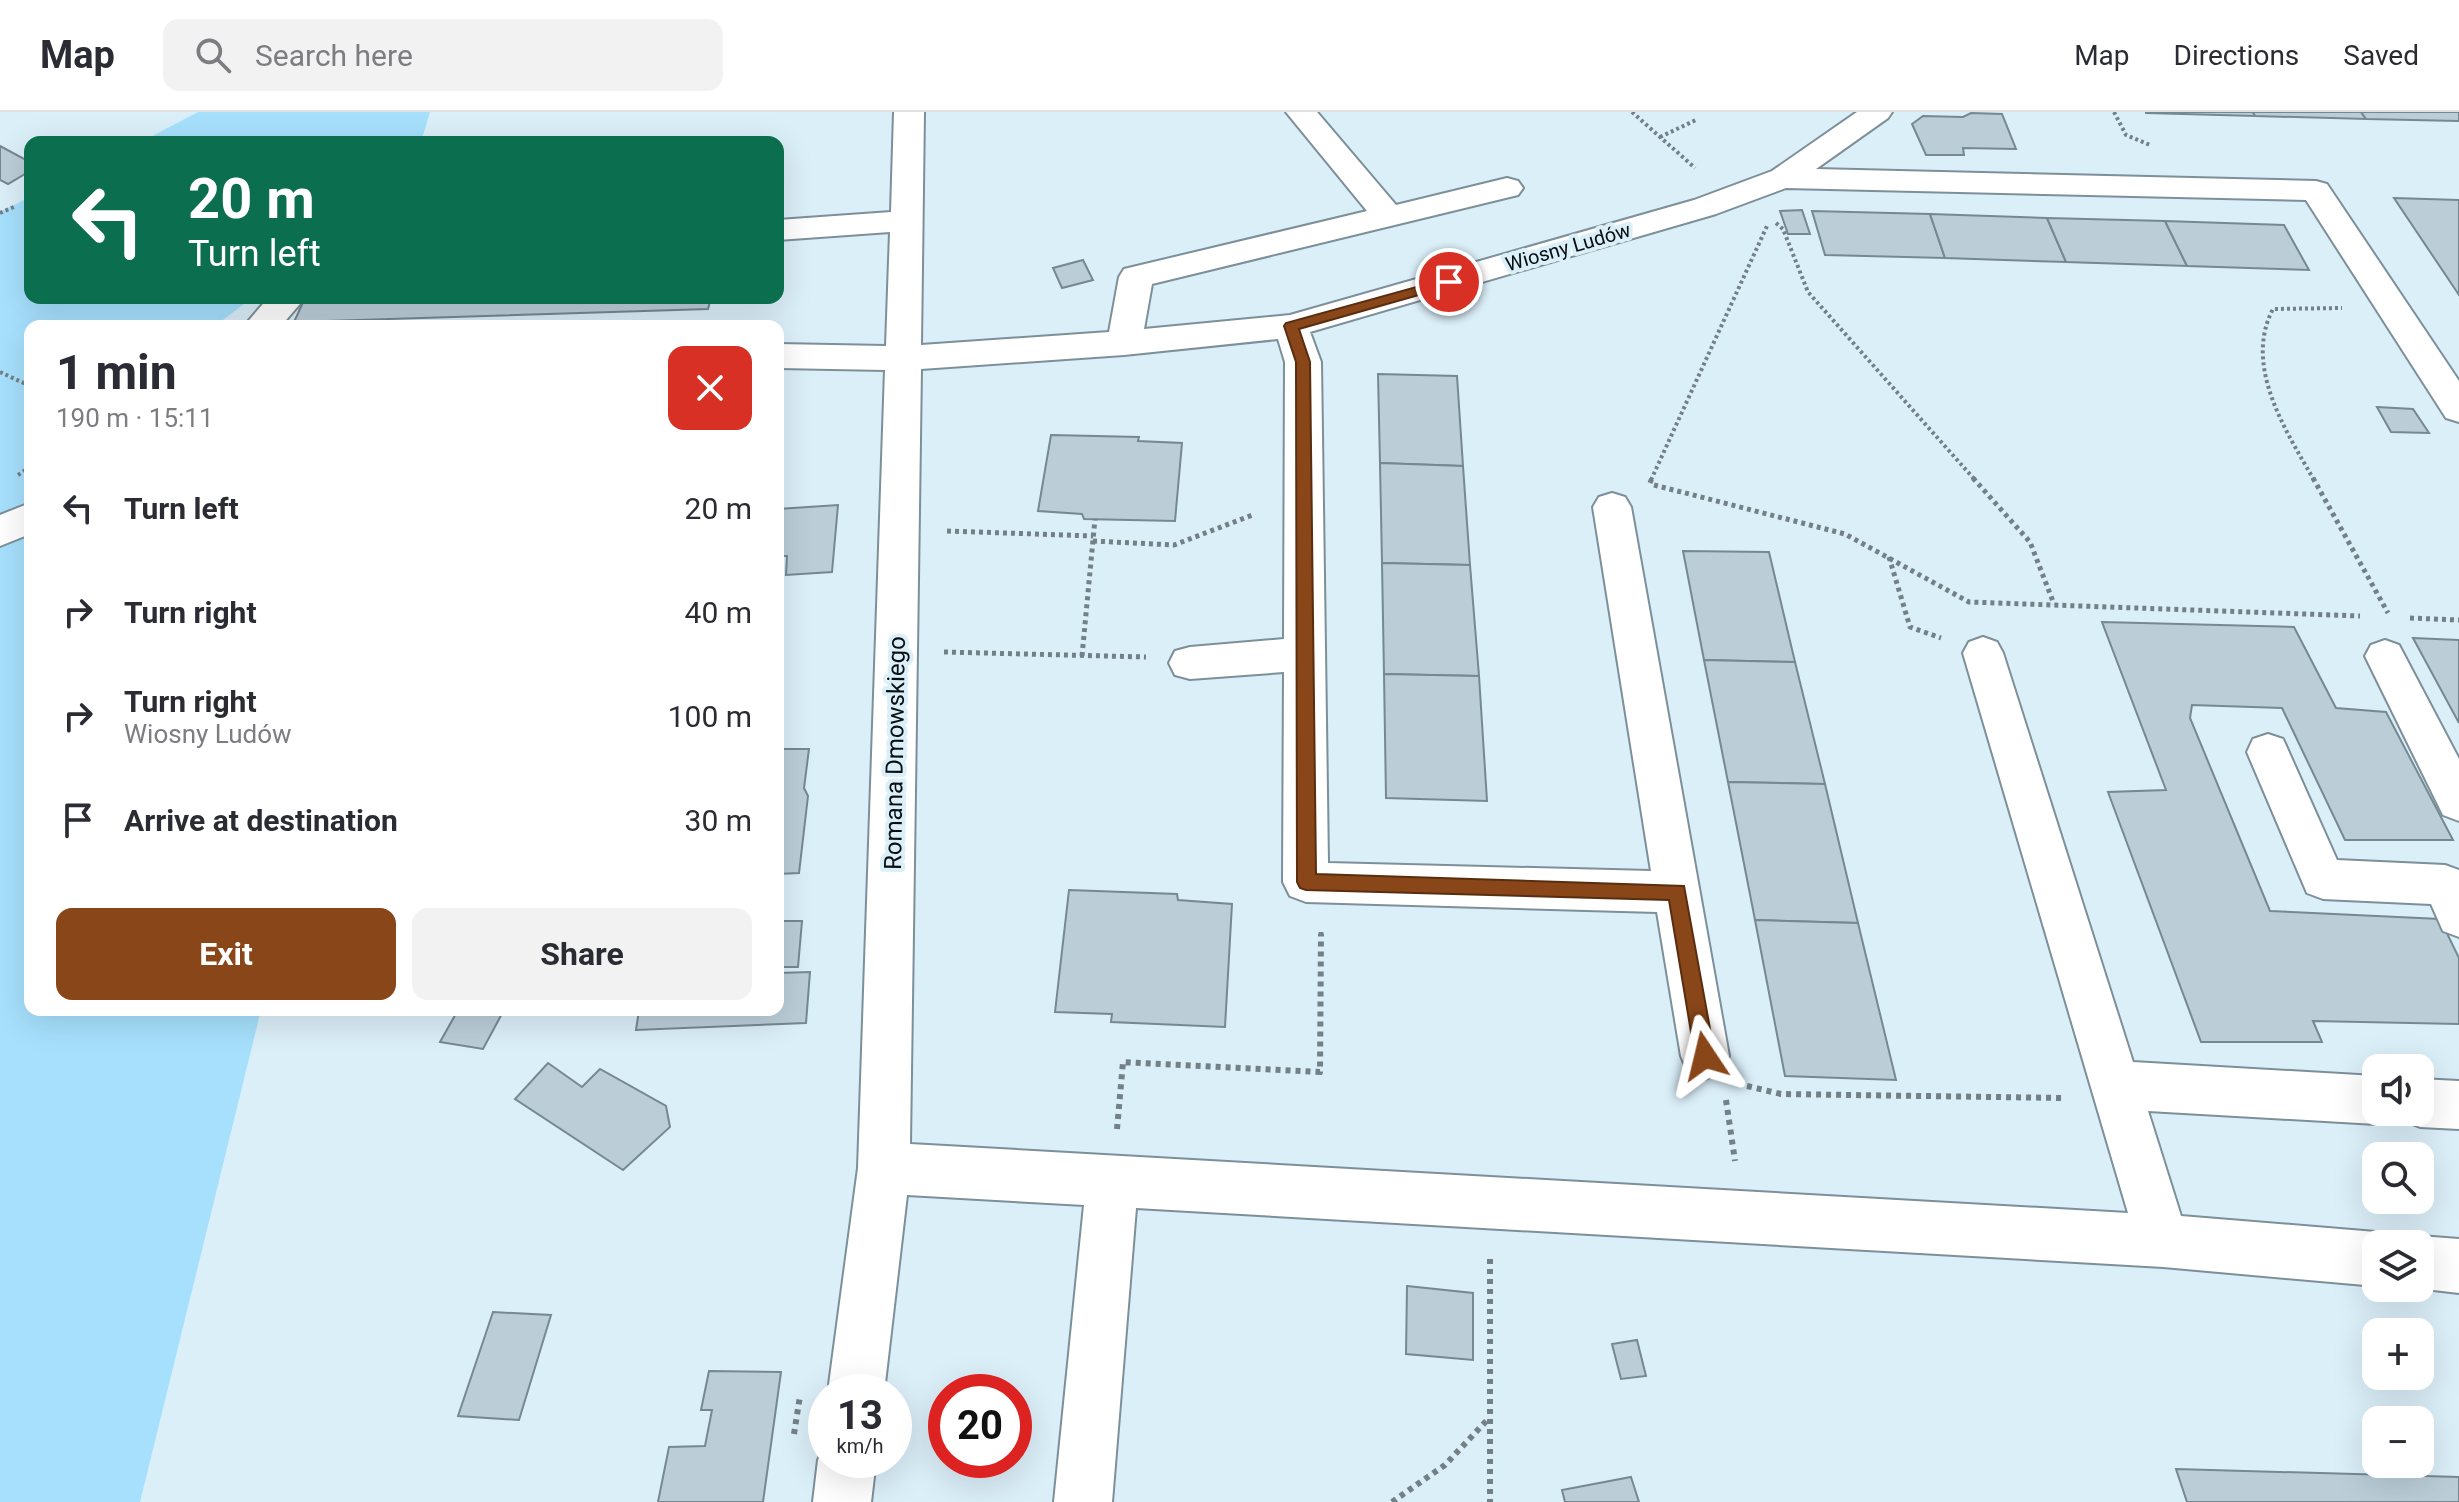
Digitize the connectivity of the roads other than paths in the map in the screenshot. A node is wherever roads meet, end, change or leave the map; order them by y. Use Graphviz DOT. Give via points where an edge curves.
graph roads {
  1 [pos="909,112"];
  2 [pos="1301,112"];
  3 [pos="1877,112"];
  4 [pos="1783,178"];
  5 [pos="1507,188"];
  6 [pos="1389,217"];
  7 [pos="905,221"];
  8 [pos="784,230"];
  9 [pos="282,304"];
  10 [pos="267,320"];
  11 [pos="1291,326"];
  12 [pos="1124,343"];
  13 [pos="784,356"];
  14 [pos="904,358"];
  15 [pos="2459,409"];
  16 [pos="1612,507"];
  17 [pos="24,520"];
  18 [pos="0,532"];
  19 [pos="1983,653"];
  20 [pos="1304,654"];
  21 [pos="2385,656"];
  22 [pos="1190,663"];
  23 [pos="2268,752"];
  24 [pos="2456,789"];
  25 [pos="1677,892"];
  26 [pos="2454,896"];
  27 [pos="1713,1064"];
  28 [pos="2118,1092"];
  29 [pos="2362,1100"];
  30 [pos="2434,1104"];
  31 [pos="2459,1105"];
  32 [pos="884,1168"];
  33 [pos="1112,1181"];
  34 [pos="2163,1241"];
  35 [pos="2362,1258"];
  36 [pos="2434,1264"];
  37 [pos="2459,1266"];
  38 [pos="858,1374"];
  39 [pos="845,1478"];
  40 [pos="842,1502"];
  41 [pos="1083,1502"];
  1 -- 7 [label="street, Romana Dmowskiego"];
  2 -- 6 [label="street"];
  3 -- 4 [label="street, Wiosny Ludów"];
  4 -- 11 [label="street, Wiosny Ludów"];
  4 -- 15 [label="street" via="2316,191"];
  5 -- 6 [label="street"];
  6 -- 12 [label="street" via="1136,277"];
  7 -- 8 [label="street"];
  7 -- 14 [label="street, Romana Dmowskiego"];
  9 -- 10 [label="street"];
  11 -- 12 [label="street, Wiosny Ludów"];
  11 -- 20 [label="street" via="1303,362"];
  12 -- 14 [label="street, Wiosny Ludów"];
  13 -- 14 [label="street, Wiosny Ludów"];
  14 -- 32 [label="street, Romana Dmowskiego"];
  16 -- 25 [label="street"];
  17 -- 18 [label="street"];
  19 -- 28 [label="street"];
  20 -- 22 [label="street"];
  20 -- 25 [label="street" via="1306,882"];
  21 -- 24 [label="street"];
  23 -- 26 [label="street" via="2323,879"];
  25 -- 27 [label="street"];
  28 -- 29 [label="street"];
  28 -- 34 [label="street"];
  30 -- 31 [label="street"];
  32 -- 33 [label="street"];
  32 -- 38 [label="street, Romana Dmowskiego"];
  33 -- 34 [label="street"];
  33 -- 41 [label="street"];
  34 -- 35 [label="street"];
  36 -- 37 [label="street"];
  39 -- 40 [label="street"];
}
